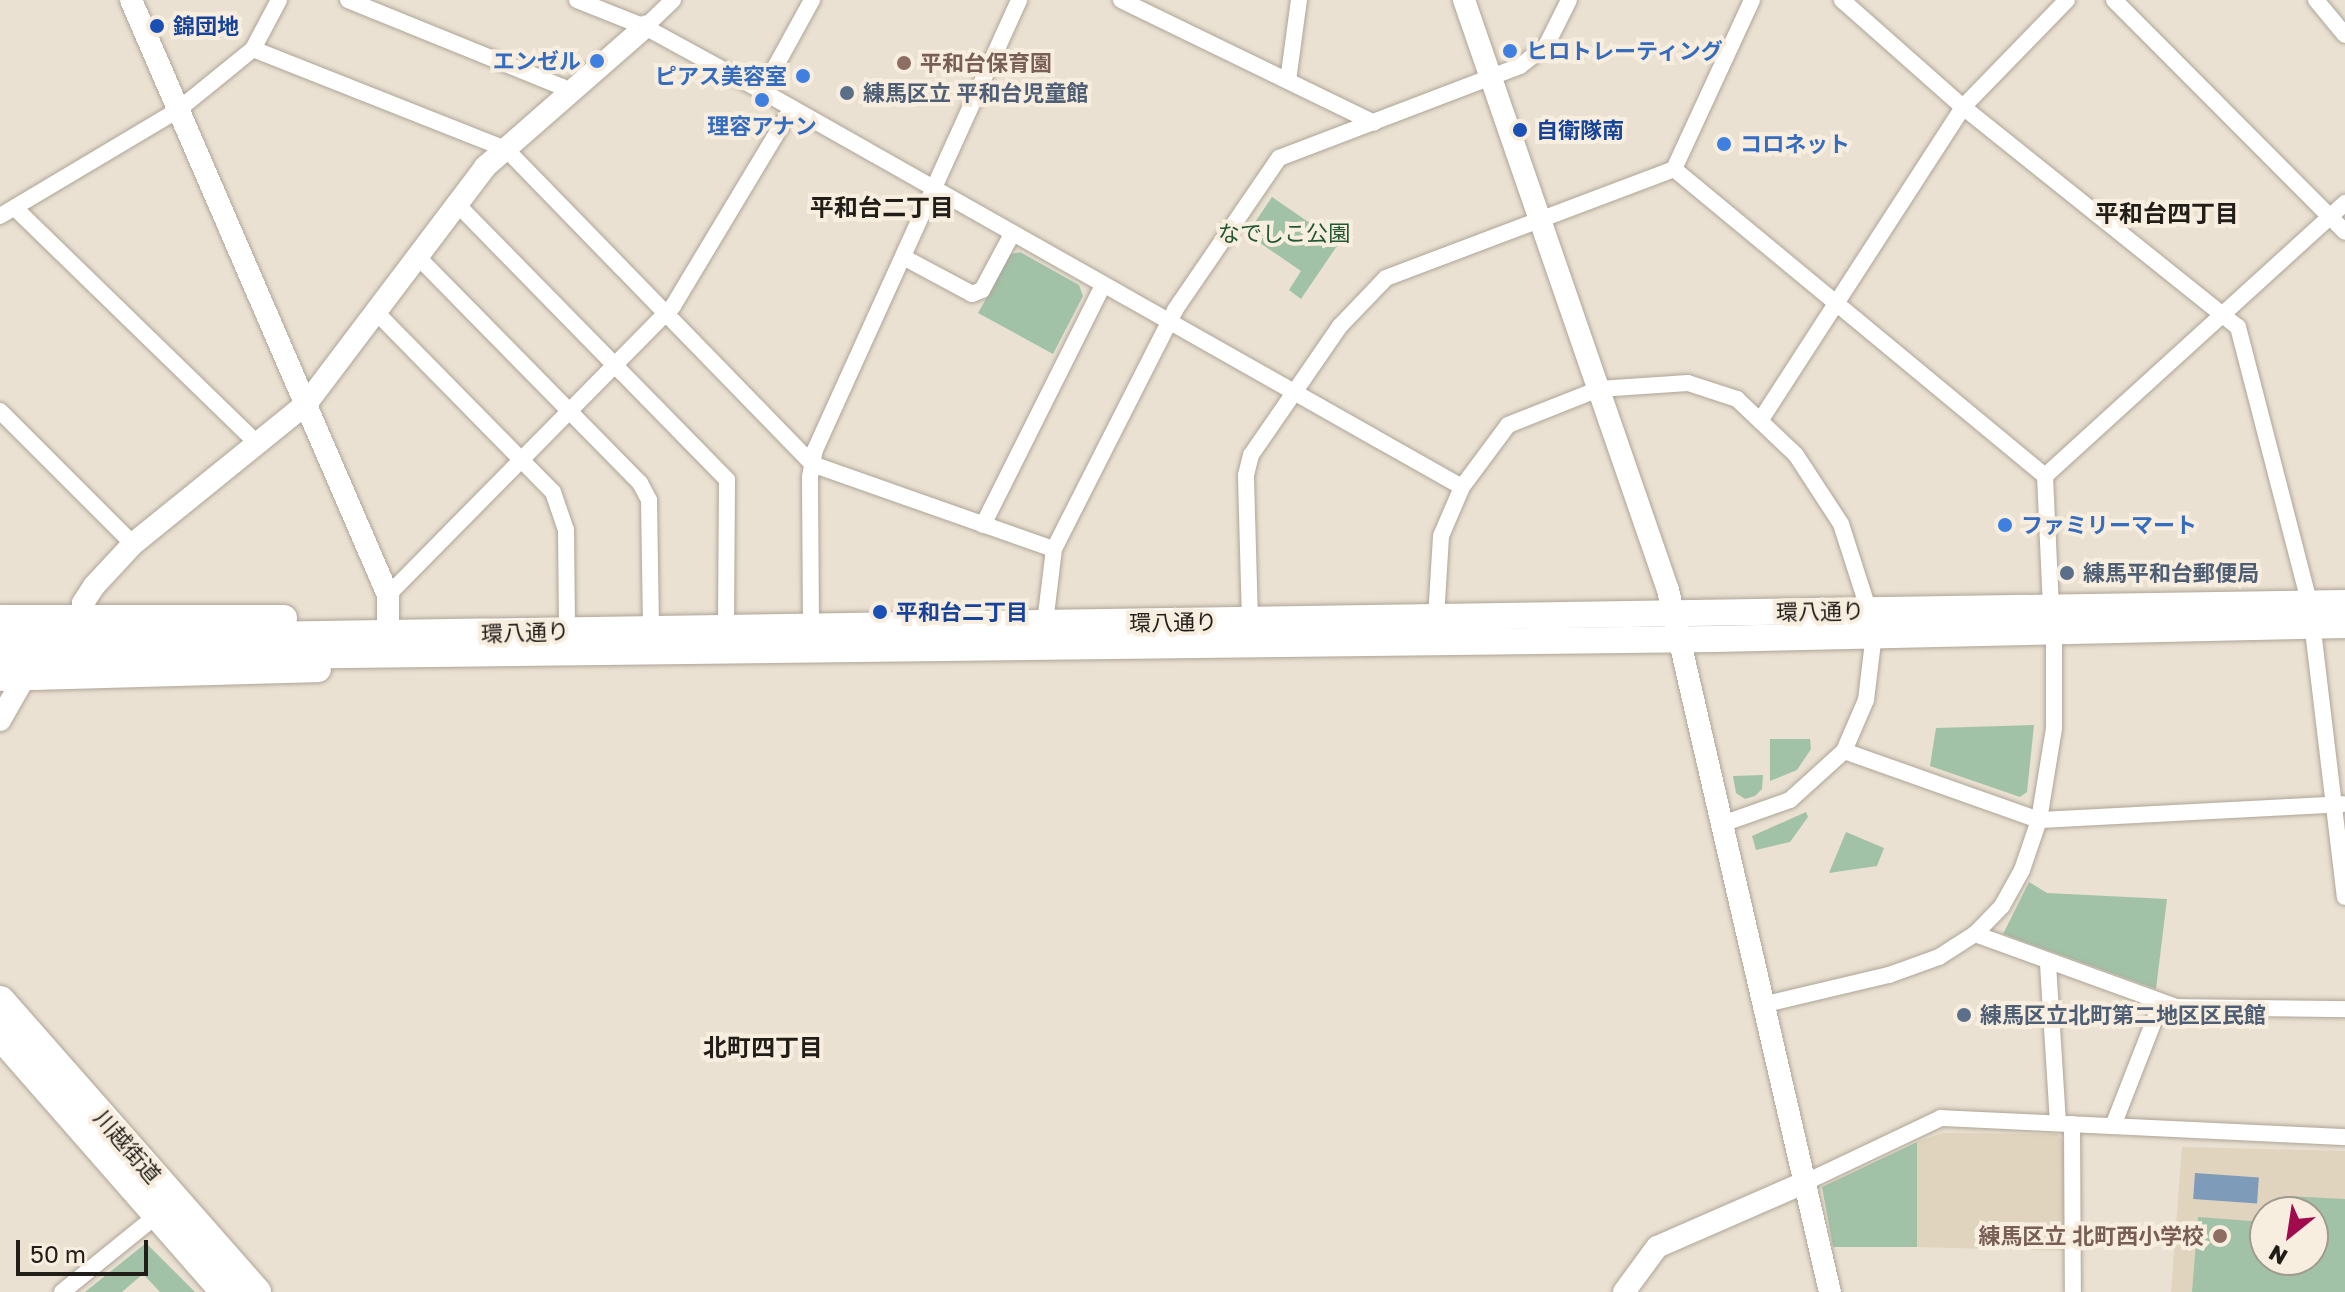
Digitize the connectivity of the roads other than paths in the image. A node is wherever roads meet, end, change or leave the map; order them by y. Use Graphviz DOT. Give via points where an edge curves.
graph roads {
  1 [pos="131,0"];
  2 [pos="279,0"];
  3 [pos="348,0"];
  4 [pos="577,0"];
  5 [pos="673,0"];
  6 [pos="812,0"];
  7 [pos="1019,0"];
  8 [pos="1121,0"];
  9 [pos="1299,0"];
  10 [pos="1464,0"];
  11 [pos="1569,0"];
  12 [pos="1752,0"];
  13 [pos="1842,0"];
  14 [pos="2067,0"];
  15 [pos="2114,0"];
  16 [pos="2316,0"];
  17 [pos="645,27"];
  18 [pos="2345,35"];
  19 [pos="253,49"];
  20 [pos="1491,76"];
  21 [pos="1288,81"];
  22 [pos="762,91"];
  23 [pos="570,95"];
  24 [pos="1963,107"];
  25 [pos="792,108"];
  26 [pos="178,110"];
  27 [pos="1374,123"];
  28 [pos="506,149"];
  29 [pos="1674,169"];
  30 [pos="934,190"];
  31 [pos="455,202"];
  32 [pos="2345,203"];
  33 [pos="7,212"];
  34 [pos="2330,217"];
  35 [pos="1540,218"];
  36 [pos="2345,232"];
  37 [pos="1011,236"];
  38 [pos="416,255"];
  39 [pos="905,258"];
  40 [pos="1102,287"];
  41 [pos="1838,300"];
  42 [pos="375,311"];
  43 [pos="2224,314"];
  44 [pos="665,316"];
  45 [pos="1168,323"];
  46 [pos="615,367"];
  47 [pos="1599,389"];
  48 [pos="1292,394"];
  49 [pos="306,404"];
  50 [pos="0,411"];
  51 [pos="570,412"];
  52 [pos="1762,418"];
  53 [pos="255,441"];
  54 [pos="523,460"];
  55 [pos="812,464"];
  56 [pos="2045,476"];
  57 [pos="1462,487"];
  58 [pos="983,525"];
  59 [pos="133,544"];
  60 [pos="1054,549"];
  61 [pos="388,595"];
  62 [pos="2345,603"];
  63 [pos="84,616"];
  64 [pos="2312,616"];
  65 [pos="0,618"];
  66 [pos="1436,618"];
  67 [pos="2052,620"];
  68 [pos="1250,621"];
  69 [pos="1871,622"];
  70 [pos="1045,623"];
  71 [pos="811,625"];
  72 [pos="2345,625"];
  73 [pos="726,627"];
  74 [pos="1678,627"];
  75 [pos="651,628"];
  76 [pos="567,631"];
  77 [pos="388,645"];
  78 [pos="11,659"];
  79 [pos="0,720"];
  80 [pos="1844,751"];
  81 [pos="2340,804"];
  82 [pos="2039,820"];
  83 [pos="1725,823"];
  84 [pos="2345,897"];
  85 [pos="1975,934"];
  86 [pos="2048,964"];
  87 [pos="0,1001"];
  88 [pos="2161,1003"];
  89 [pos="1766,1004"];
  90 [pos="2345,1009"];
  91 [pos="0,1034"];
  92 [pos="2065,1124"];
  93 [pos="2113,1126"];
  94 [pos="2345,1137"];
  95 [pos="1806,1182"];
  96 [pos="157,1215"];
  97 [pos="62,1292"];
  98 [pos="226,1292"];
  99 [pos="256,1292"];
  100 [pos="1624,1292"];
  101 [pos="1830,1292"];
  102 [pos="2073,1292"];
  1 -- 26 [label="street"];
  2 -- 19 [label="street"];
  3 -- 23 [label="street" via="562,87"];
  4 -- 17 [label="street"];
  5 -- 17 [label="street"];
  6 -- 22 [label="street"];
  7 -- 30 [label="street"];
  8 -- 21 [label="street"];
  9 -- 21 [label="street"];
  10 -- 20 [label="street"];
  11 -- 20 [label="street" via="1539,53"];
  12 -- 29 [label="street"];
  13 -- 24 [label="street"];
  14 -- 24 [label="street"];
  15 -- 34 [label="street"];
  16 -- 18 [label="street"];
  17 -- 22 [label="street"];
  17 -- 23 [label="street"];
  19 -- 26 [label="street"];
  19 -- 28 [label="street"];
  20 -- 27 [label="street"];
  20 -- 35 [label="street"];
  21 -- 27 [label="street"];
  22 -- 25 [label="street"];
  23 -- 28 [label="street"];
  24 -- 41 [label="street"];
  24 -- 43 [label="street"];
  25 -- 30 [label="street"];
  25 -- 44 [label="street"];
  26 -- 33 [label="street"];
  26 -- 49 [label="street"];
  27 -- 45 [label="street" via="1279,158"];
  28 -- 31 [label="street"];
  28 -- 44 [label="street"];
  29 -- 35 [label="street"];
  29 -- 41 [label="street"];
  30 -- 37 [label="street"];
  30 -- 39 [label="street"];
  31 -- 38 [label="street"];
  31 -- 46 [label="street"];
  32 -- 34 [label="street"];
  33 -- 53 [label="street"];
  34 -- 36 [label="street"];
  34 -- 43 [label="street"];
  35 -- 47 [label="street"];
  35 -- 48 [label="street" via="1386,278 1340,326"];
  37 -- 39 [label="street" via="982,290 972,294"];
  37 -- 40 [label="street"];
  38 -- 42 [label="street"];
  38 -- 51 [label="street"];
  39 -- 55 [label="street"];
  40 -- 45 [label="street"];
  40 -- 58 [label="street"];
  41 -- 52 [label="street"];
  41 -- 56 [label="street"];
  42 -- 49 [label="street"];
  42 -- 54 [label="street"];
  43 -- 56 [label="street"];
  43 -- 64 [label="street" via="2238,327"];
  44 -- 46 [label="street"];
  44 -- 55 [label="street"];
  45 -- 48 [label="street"];
  45 -- 60 [label="street"];
  46 -- 51 [label="street"];
  46 -- 73 [label="street" via="727,480"];
  47 -- 52 [label="street" via="1697,383 1728,394"];
  47 -- 57 [label="street" via="1508,425"];
  47 -- 74 [label="street"];
  48 -- 57 [label="street"];
  48 -- 68 [label="street" via="1251,455 1246,475"];
  49 -- 53 [label="street"];
  49 -- 61 [label="street"];
  50 -- 59 [label="street"];
  51 -- 54 [label="street"];
  51 -- 75 [label="street" via="640,483 649,500"];
  52 -- 69 [label="street" via="1834,509"];
  53 -- 59 [label="street"];
  54 -- 61 [label="street"];
  54 -- 76 [label="street" via="553,492 564,517"];
  55 -- 58 [label="street"];
  55 -- 71 [label="street"];
  56 -- 67 [label="street"];
  57 -- 66 [label="street" via="1441,536"];
  58 -- 60 [label="street"];
  59 -- 63 [label="street" via="94,586 83,603"];
  60 -- 70 [label="street"];
  61 -- 77 [label="street"];
  62 -- 64 [label="main road, 環八通り"];
  63 -- 65 [label="main road"];
  63 -- 77 [label="main road" via="347,618"];
  64 -- 67 [label="main road, 環八通り"];
  64 -- 72 [label="main road, 環八通り"];
  64 -- 81 [label="street"];
  66 -- 68 [label="main road, 環八通り"];
  66 -- 74 [label="main road, 環八通り"];
  67 -- 69 [label="main road, 環八通り"];
  67 -- 82 [label="street" via="2054,728"];
  68 -- 70 [label="main road, 環八通り"];
  69 -- 74 [label="main road, 環八通り"];
  69 -- 80 [label="street" via="1866,700"];
  70 -- 71 [label="main road, 環八通り"];
  71 -- 73 [label="main road, 環八通り"];
  73 -- 75 [label="main road, 環八通り"];
  74 -- 77 [label="main road, 環八通り"];
  74 -- 83 [label="street"];
  75 -- 76 [label="main road, 環八通り"];
  76 -- 77 [label="main road, 環八通り"];
  77 -- 78 [label="main road, 環八通り"];
  78 -- 79 [label="street"];
  80 -- 82 [label="street"];
  80 -- 83 [label="street" via="1790,800"];
  81 -- 82 [label="street"];
  81 -- 84 [label="street"];
  82 -- 85 [label="street" via="2013,888"];
  83 -- 89 [label="street"];
  85 -- 86 [label="street"];
  85 -- 89 [label="street" via="1914,967"];
  86 -- 88 [label="street"];
  86 -- 92 [label="street"];
  87 -- 99 [label="highway, 川越街道"];
  88 -- 90 [label="street"];
  88 -- 93 [label="street"];
  89 -- 95 [label="street"];
  91 -- 96 [label="highway, 川越街道"];
  92 -- 93 [label="street"];
  92 -- 95 [label="street" via="1941,1118"];
  92 -- 102 [label="street"];
  93 -- 94 [label="street"];
  95 -- 100 [label="street" via="1657,1247"];
  95 -- 101 [label="street"];
  96 -- 97 [label="street"];
  96 -- 98 [label="highway, 川越街道"];
}
